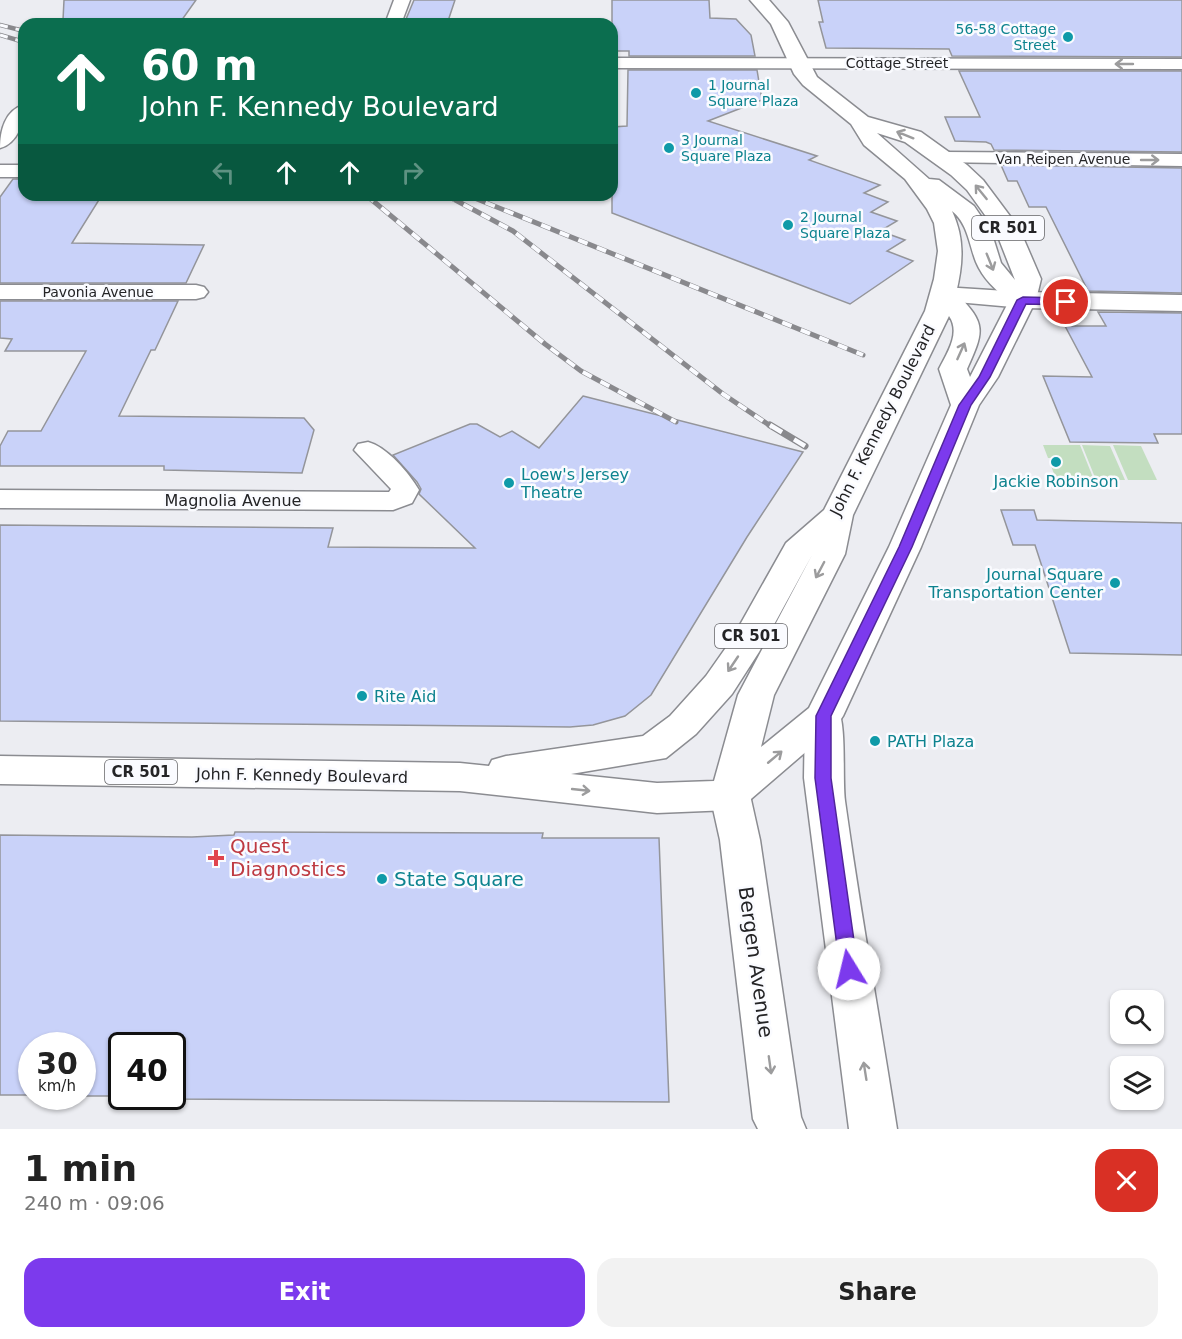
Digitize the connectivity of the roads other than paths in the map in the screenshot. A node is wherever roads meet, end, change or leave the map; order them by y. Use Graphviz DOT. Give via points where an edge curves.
graph roads {
  1 [pos="402,0"];
  2 [pos="759,0"];
  3 [pos="395,18"];
  4 [pos="618,63"];
  5 [pos="800,63"];
  6 [pos="1182,64"];
  7 [pos="18,119"];
  8 [pos="861,121"];
  9 [pos="0,142"];
  10 [pos="944,158"];
  11 [pos="1182,160"];
  12 [pos="0,171"];
  13 [pos="18,171"];
  14 [pos="914,173"];
  15 [pos="0,292"];
  16 [pos="196,292"];
  17 [pos="943,295"];
  18 [pos="1023,300"];
  19 [pos="1182,303"];
  20 [pos="965,405"];
  21 [pos="368,450"];
  22 [pos="0,499"];
  23 [pos="837,515"];
  24 [pos="824,716"];
  25 [pos="0,770"];
  26 [pos="460,777"];
  27 [pos="730,795"];
  28 [pos="782,1129"];
  29 [pos="873,1129"];
  1 -- 3 [label="street"];
  2 -- 5 [label="main road, John F. Kennedy Boulevard / CR 501" via="781,15"];
  4 -- 5 [label="street, Cottage Street"];
  6 -- 5 [label="street, Cottage Street, one-way"];
  5 -- 8 [label="main road, John F. Kennedy Boulevard / CR 501" via="810,81"];
  7 -- 9 [label="street"];
  10 -- 8 [label="main road, John F. Kennedy Boulevard / CR 501, one-way" via="913,137"];
  8 -- 14 [label="main road, John F. Kennedy Boulevard / CR 501" via="867,135"];
  10 -- 11 [label="street, Van Reipen Avenue, one-way"];
  18 -- 10 [label="main road, John F. Kennedy Boulevard / CR 501, one-way" via="1028,279 1007,228 975,185"];
  12 -- 13 [label="street"];
  14 -- 17 [label="main road, John F. Kennedy Boulevard / CR 501" via="939,208 951,241"];
  14 -- 18 [label="main road, one-way" via="966,212 979,231 998,278"];
  15 -- 16 [label="street, Pavonia Avenue"];
  17 -- 18 [label="main road"];
  20 -- 17 [label="main road, one-way" via="953,369 969,333 968,322"];
  17 -- 23 [label="main road, John F. Kennedy Boulevard / CR 501"];
  18 -- 19 [label="main road"];
  18 -- 20 [label="main road, John F. Kennedy Boulevard / CR 501" via="984,377"];
  20 -- 24 [label="main road, John F. Kennedy Boulevard / CR 501" via="905,547"];
  21 -- 22 [label="street, Magnolia Avenue" via="402,485 402,497 393,501"];
  23 -- 26 [label="main road, John F. Kennedy Boulevard / CR 501, one-way" via="798,550 747,644 719,686 683,725 653,748"];
  23 -- 27 [label="main road, one-way" via="829,554 756,695"];
  27 -- 24 [label="main road, John F. Kennedy Boulevard / CR 501, one-way"];
  29 -- 24 [label="main road, one-way" via="830,838 823,778"];
  25 -- 26 [label="main road, John F. Kennedy Boulevard / CR 501"];
  26 -- 27 [label="main road, John F. Kennedy Boulevard / CR 501, one-way" via="657,798"];
  27 -- 28 [label="main road, Bergen Avenue, one-way" via="740,840 777,1119"];
}
